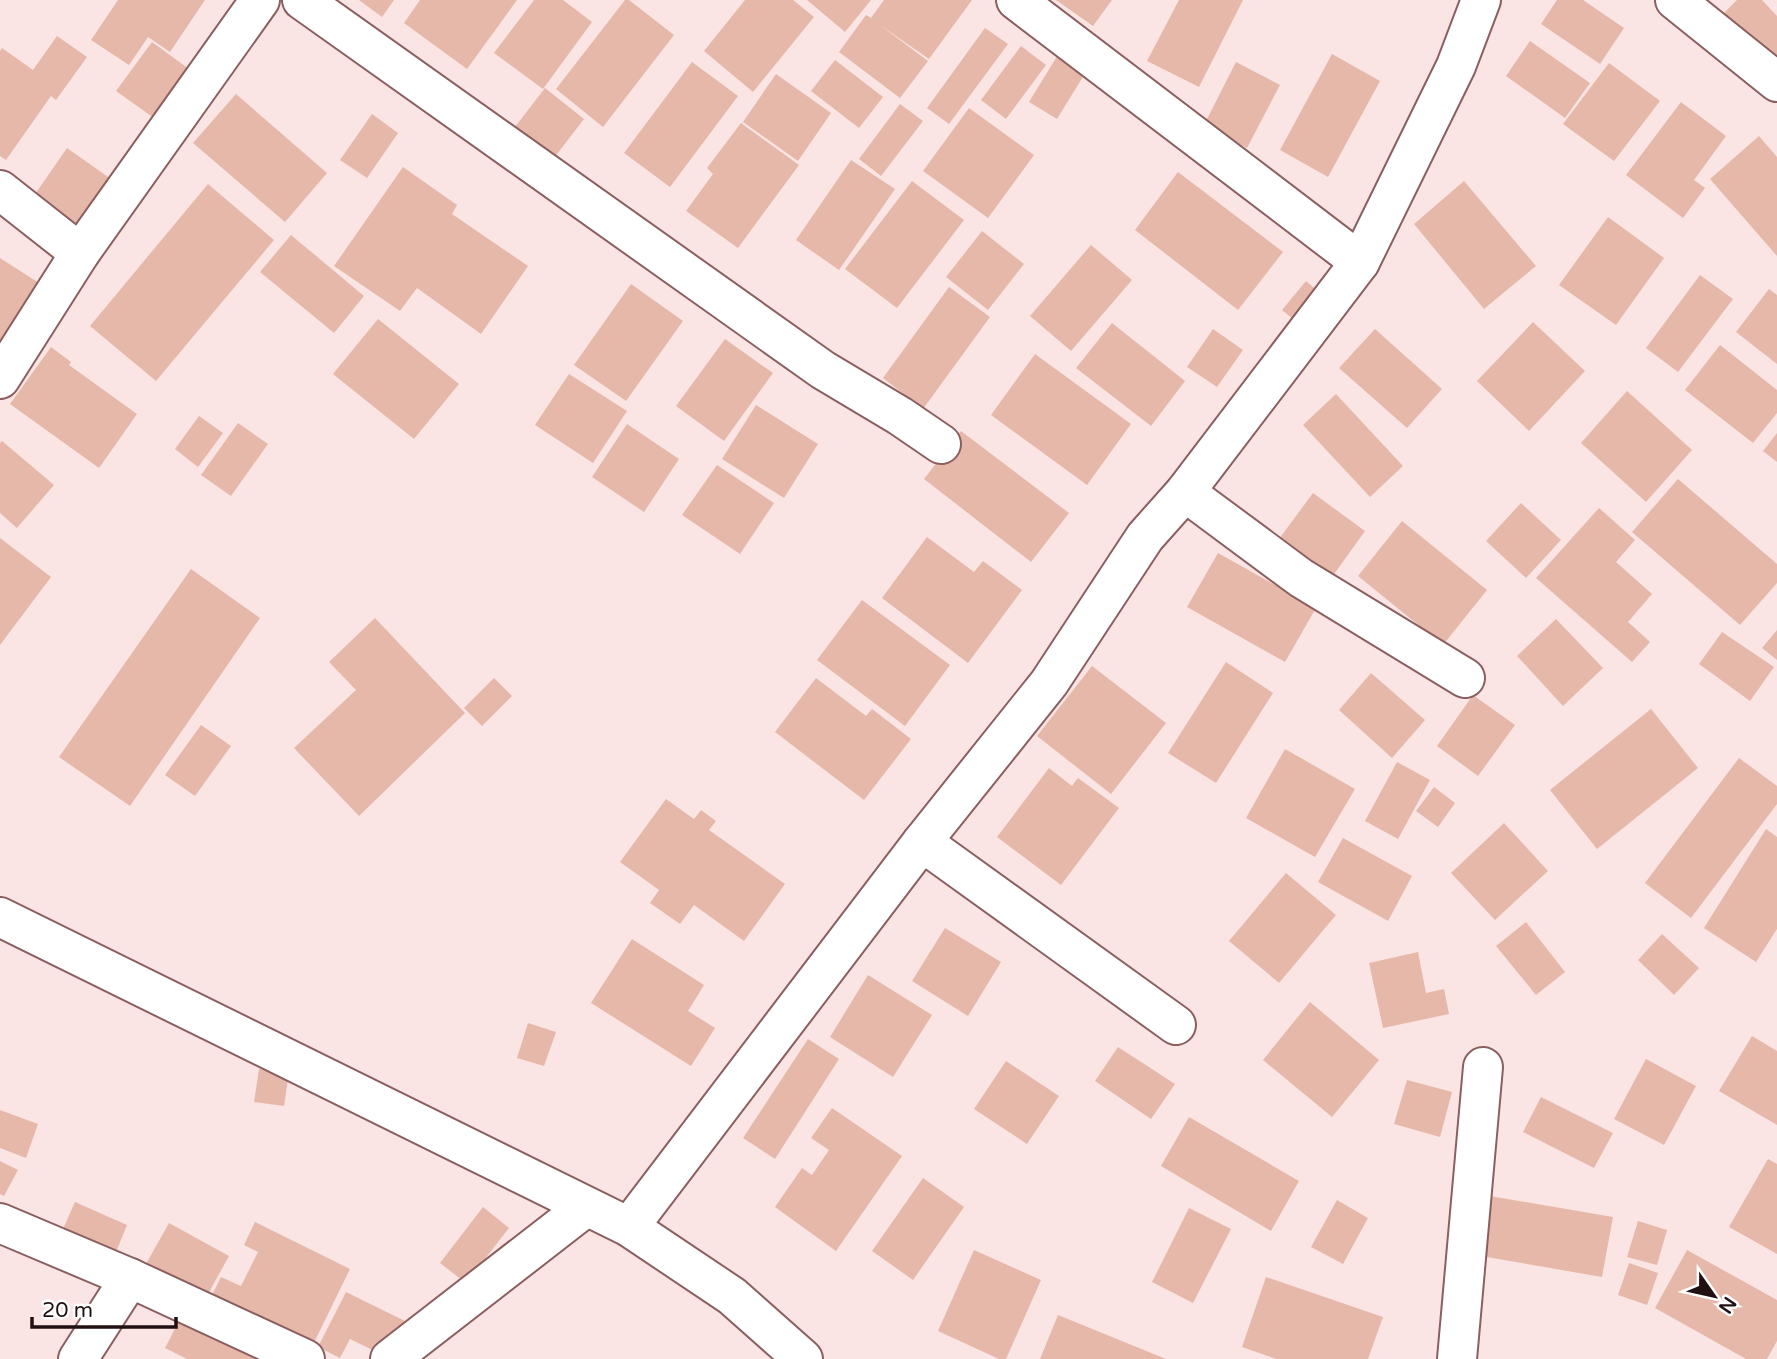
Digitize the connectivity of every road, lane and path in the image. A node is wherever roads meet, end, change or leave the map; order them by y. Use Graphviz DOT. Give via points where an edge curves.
graph roads {
  1 [pos="260,0"];
  2 [pos="302,0"];
  3 [pos="1016,0"];
  4 [pos="1481,0"];
  5 [pos="1675,0"];
  6 [pos="1777,82"];
  7 [pos="0,190"];
  8 [pos="80,253"];
  9 [pos="1360,262"];
  10 [pos="0,379"];
  11 [pos="942,444"];
  12 [pos="1185,492"];
  13 [pos="1465,678"];
  14 [pos="922,842"];
  15 [pos="0,917"];
  16 [pos="1176,1025"];
  17 [pos="1483,1068"];
  18 [pos="586,1207"];
  19 [pos="0,1223"];
  20 [pos="629,1227"];
  21 [pos="130,1278"];
  22 [pos="78,1359"];
  23 [pos="305,1359"];
  24 [pos="390,1359"];
  25 [pos="803,1359"];
  26 [pos="1457,1359"];
  1 -- 8 [label="street"];
  2 -- 11 [label="street" via="823,370"];
  3 -- 9 [label="street"];
  4 -- 9 [label="street" via="1456,66"];
  5 -- 6 [label="street"];
  7 -- 8 [label="street"];
  8 -- 10 [label="street"];
  9 -- 12 [label="street"];
  12 -- 13 [label="street" via="1301,578"];
  12 -- 14 [label="street" via="1145,537 1049,683"];
  14 -- 16 [label="street"];
  14 -- 20 [label="street"];
  15 -- 18 [label="street"];
  17 -- 26 [label="street"];
  18 -- 20 [label="street"];
  18 -- 24 [label="street"];
  19 -- 21 [label="street"];
  20 -- 25 [label="street" via="732,1296"];
  21 -- 22 [label="street"];
  21 -- 23 [label="street"];
}
